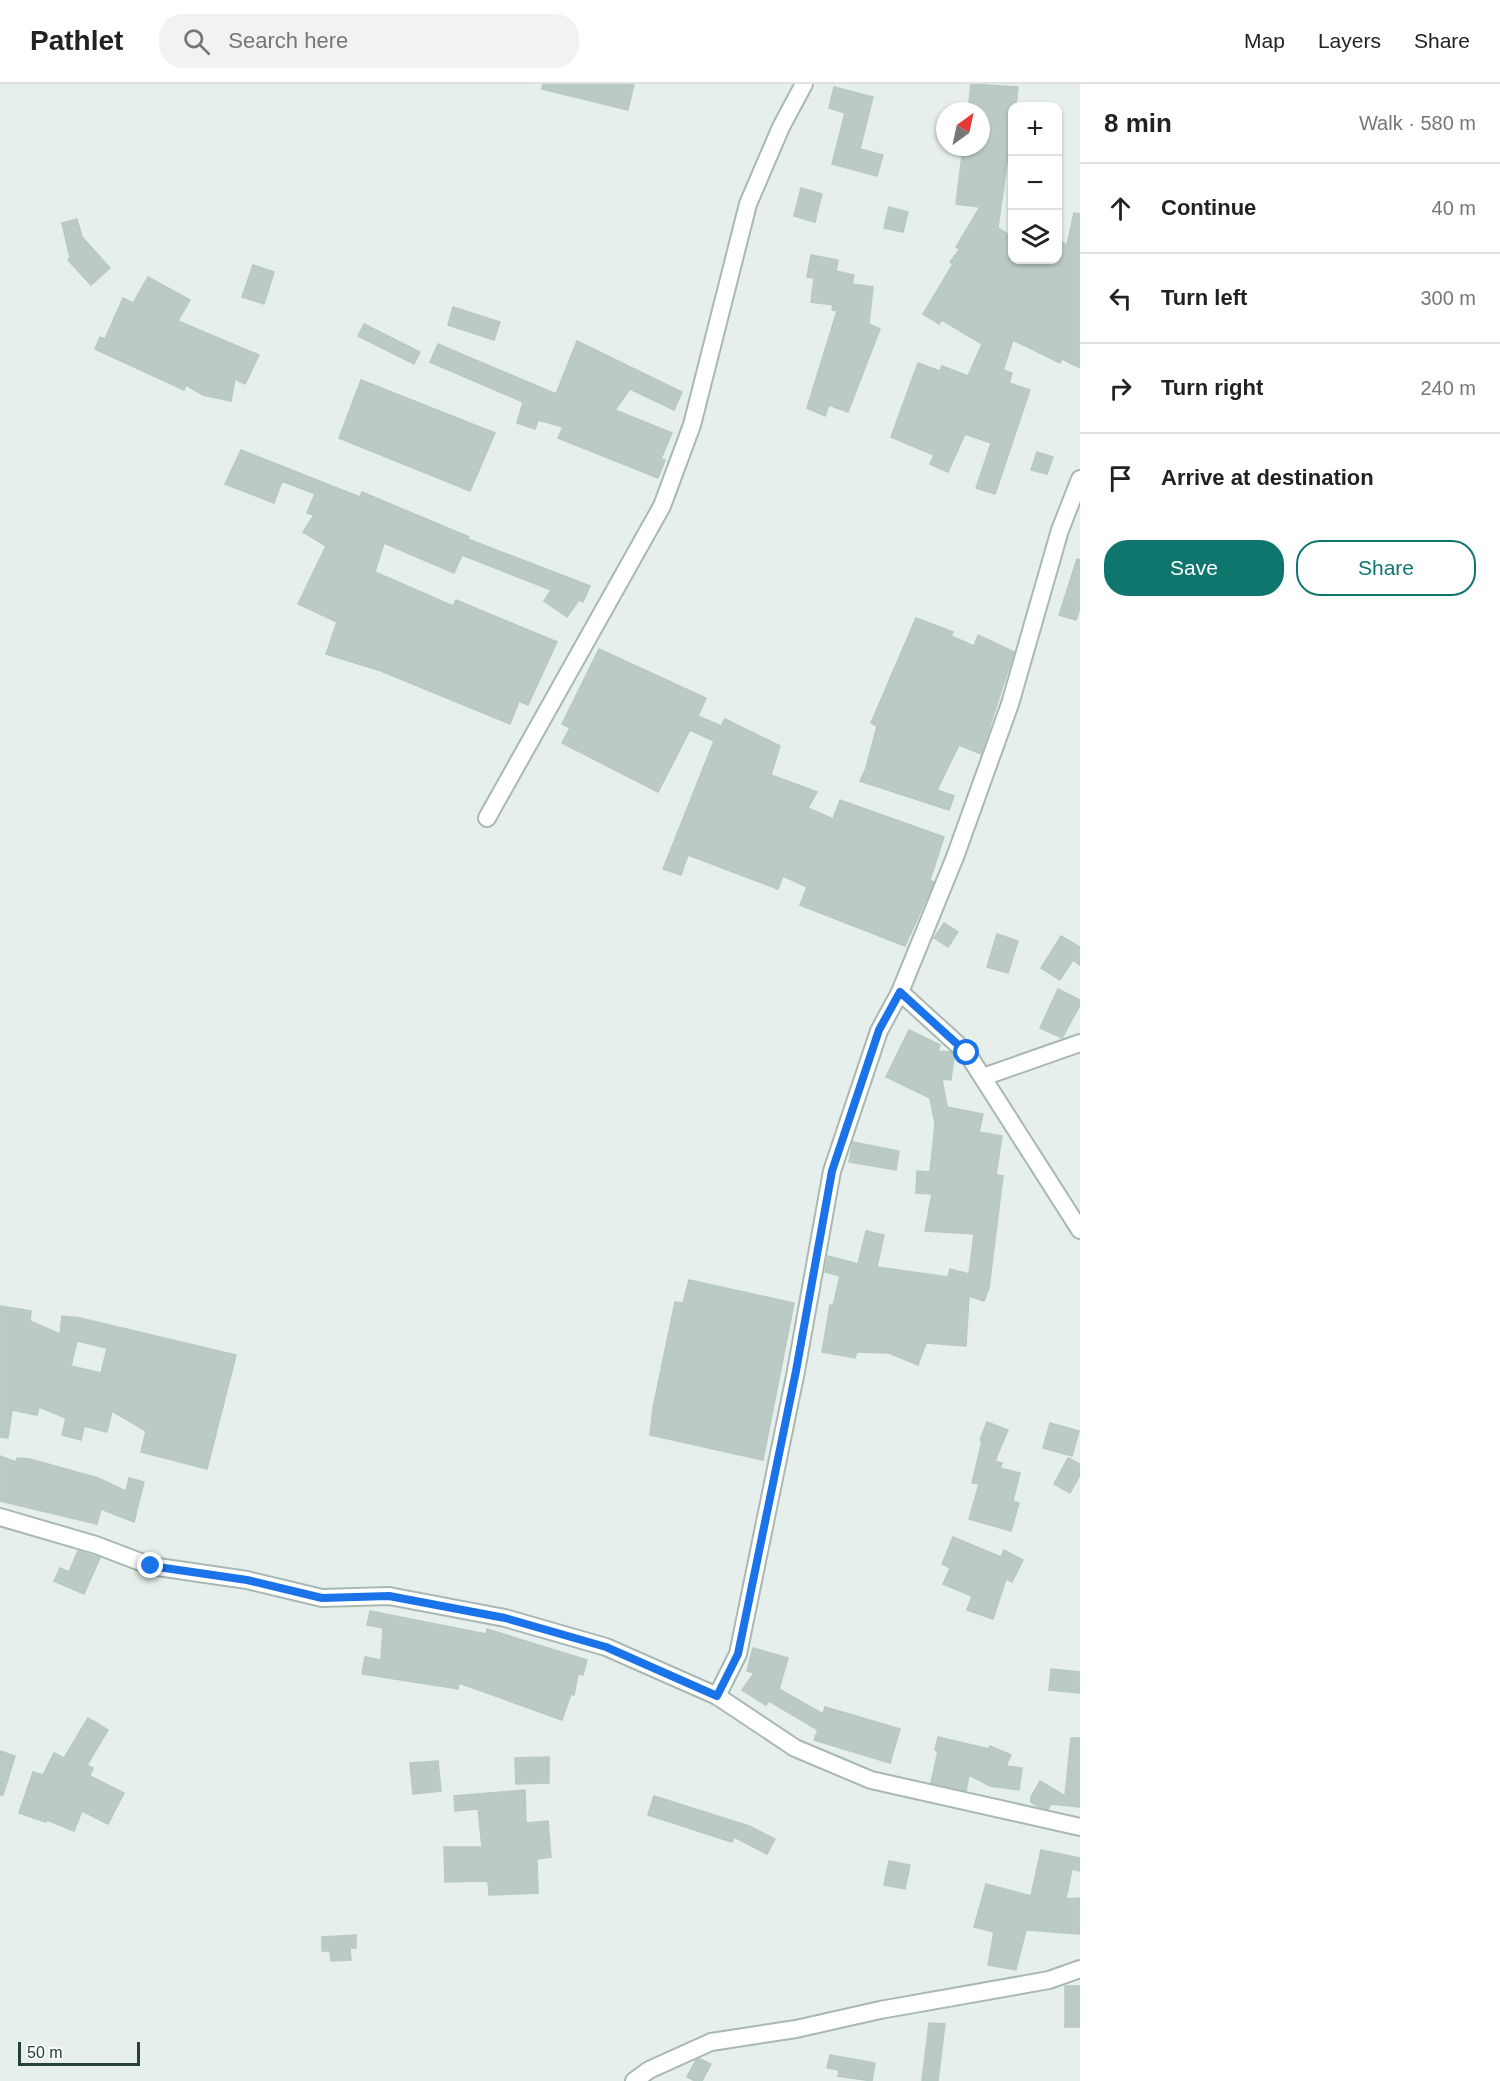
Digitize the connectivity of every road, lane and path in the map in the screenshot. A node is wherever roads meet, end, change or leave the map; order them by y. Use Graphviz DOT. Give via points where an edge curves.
graph roads {
  1 [pos="804,84"];
  2 [pos="1080,479"];
  3 [pos="487,818"];
  4 [pos="900,992"];
  5 [pos="1080,1043"];
  6 [pos="983,1077"];
  7 [pos="1080,1230"];
  8 [pos="0,1517"];
  9 [pos="717,1696"];
  10 [pos="1080,1827"];
  11 [pos="1080,1969"];
  12 [pos="634,2081"];
  1 -- 3 [label="street" via="748,204 692,425 662,506"];
  2 -- 4 [label="street" via="1060,530 1010,704 955,857"];
  4 -- 6 [label="street" via="967,1053"];
  4 -- 9 [label="street" via="879,1030 832,1171 738,1654"];
  5 -- 6 [label="street"];
  6 -- 7 [label="street"];
  8 -- 9 [label="street" via="151,1566 247,1580 322,1598 389,1596 505,1618 606,1647"];
  9 -- 10 [label="street" via="795,1748 871,1780"];
  11 -- 12 [label="street" via="1049,1980 711,2042 649,2070"];
}
